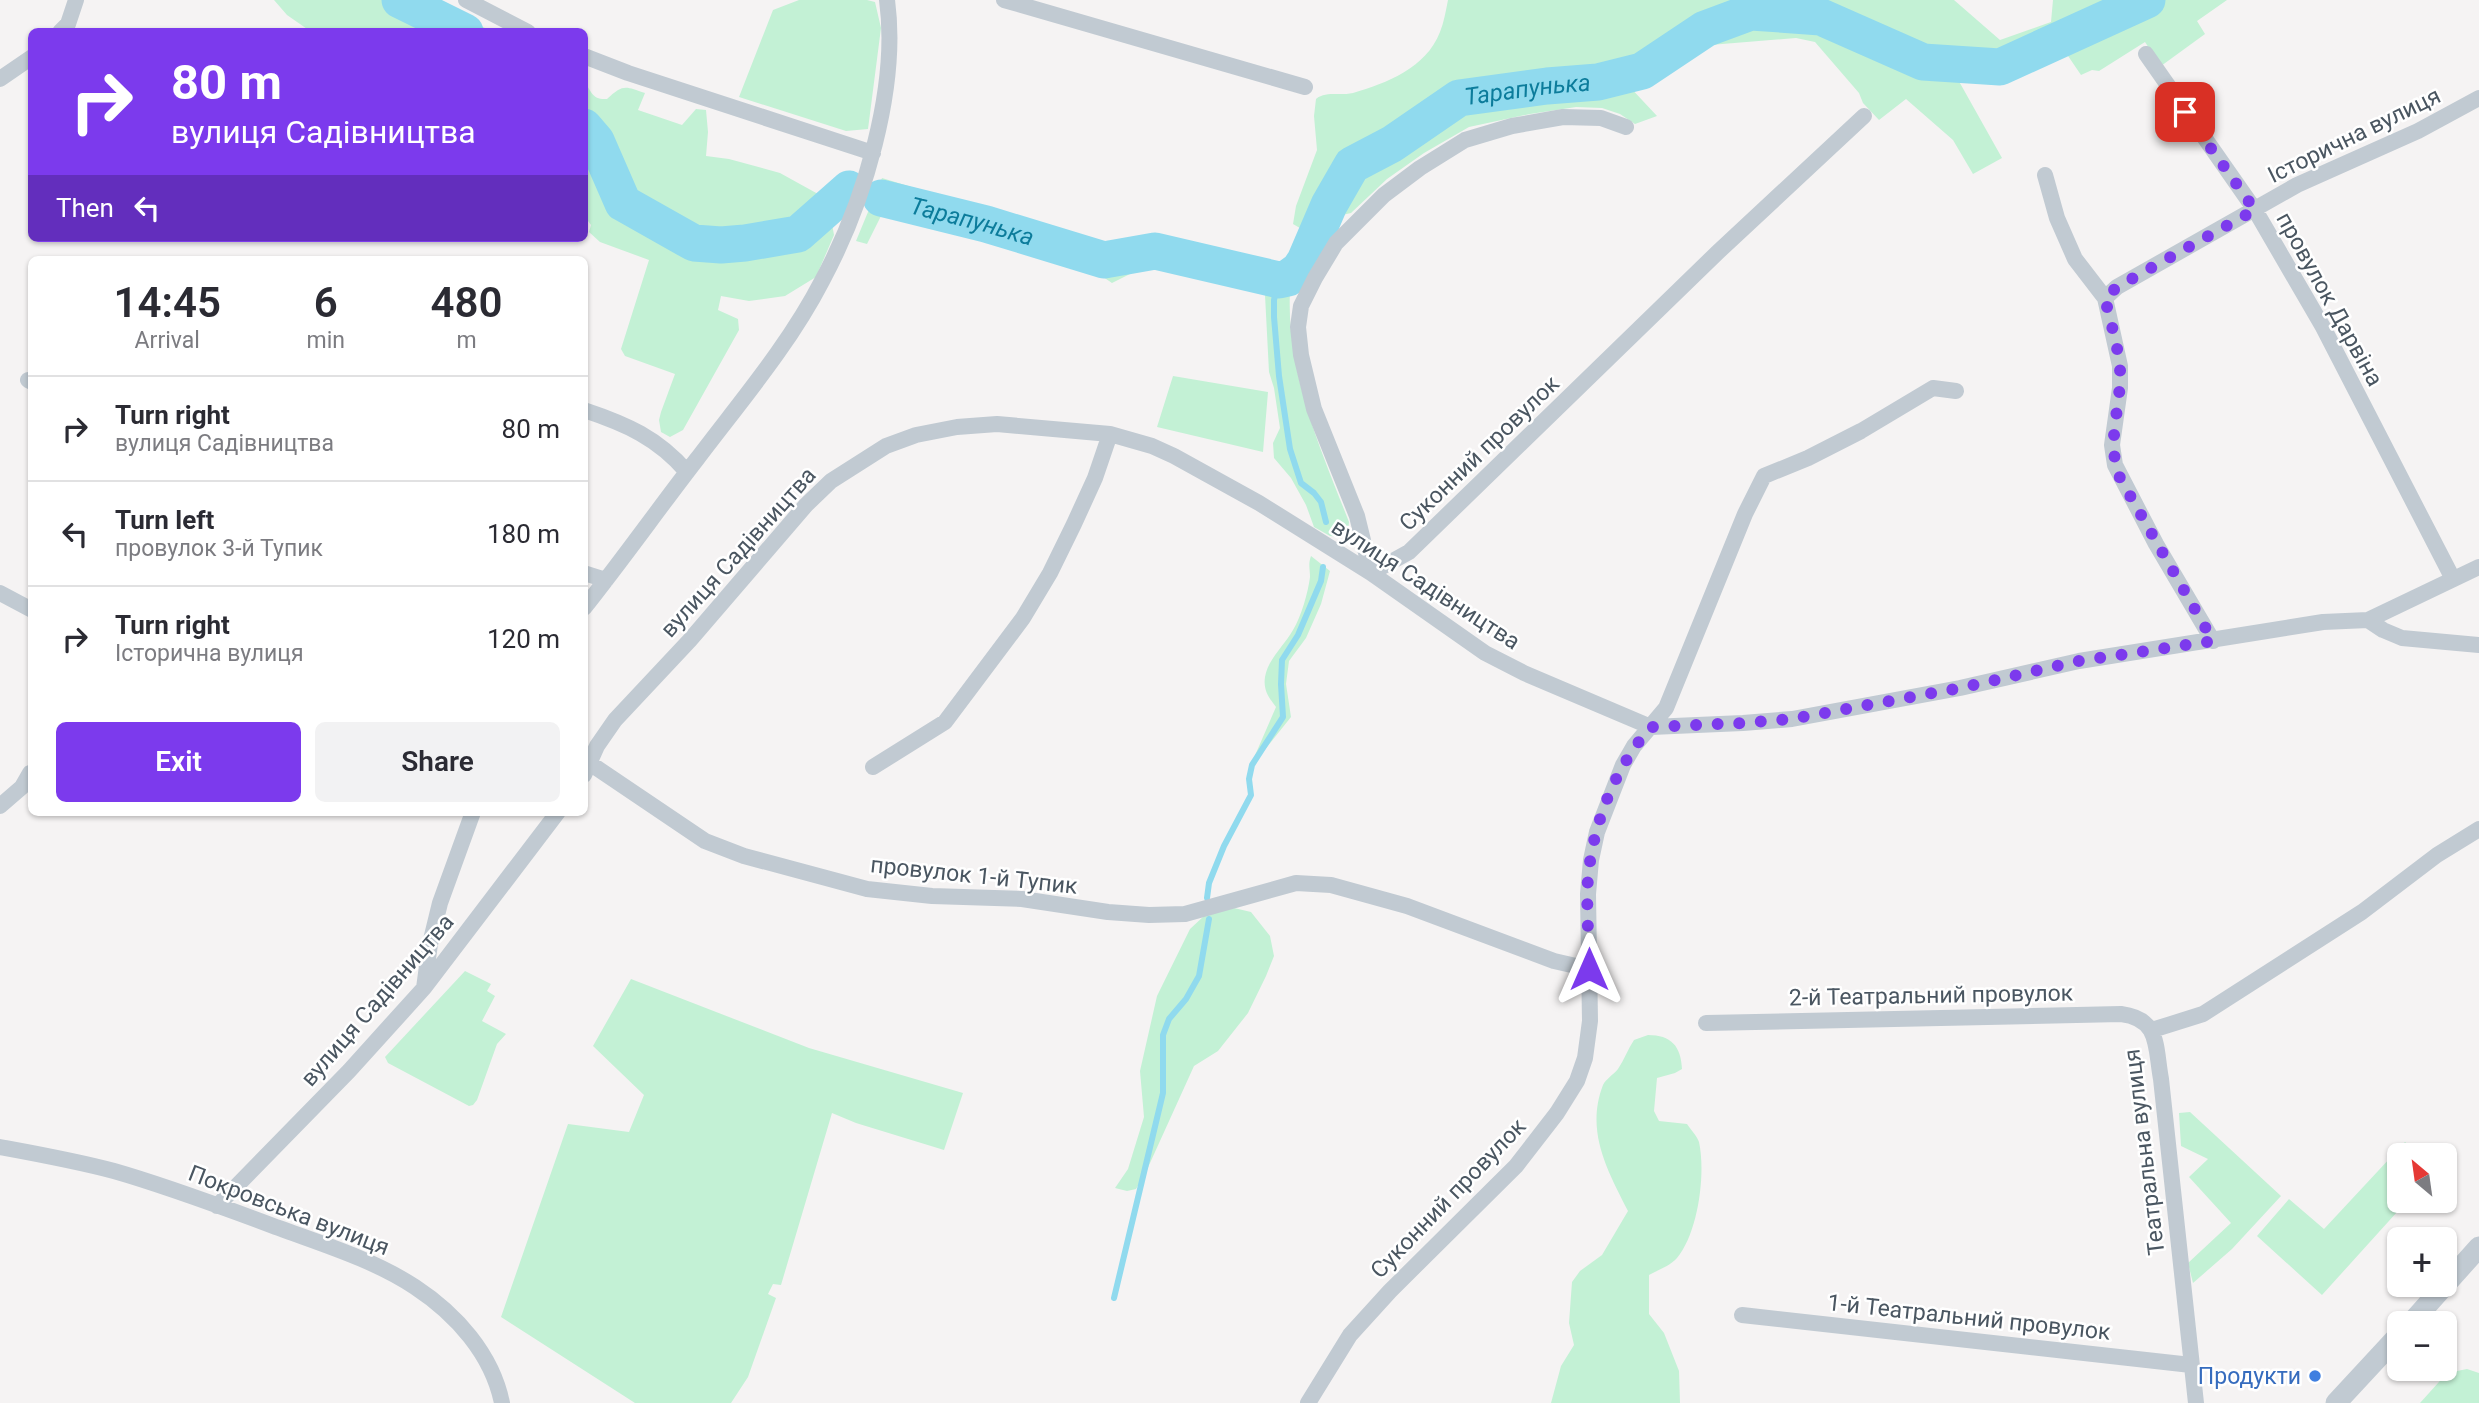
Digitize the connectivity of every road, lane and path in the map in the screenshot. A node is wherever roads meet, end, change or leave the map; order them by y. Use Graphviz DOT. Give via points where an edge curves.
graph roads {
  1 [pos="76,0"];
  2 [pos="466,0"];
  3 [pos="887,0"];
  4 [pos="1004,0"];
  5 [pos="64,28"];
  6 [pos="520,28"];
  7 [pos="2146,54"];
  8 [pos="588,58"];
  9 [pos="28,60"];
  10 [pos="0,79"];
  11 [pos="1305,88"];
  12 [pos="2479,98"];
  13 [pos="1864,116"];
  14 [pos="1626,127"];
  15 [pos="873,153"];
  16 [pos="2045,175"];
  17 [pos="2255,210"];
  18 [pos="2105,298"];
  19 [pos="1956,391"];
  20 [pos="588,412"];
  21 [pos="1110,434"];
  22 [pos="687,472"];
  23 [pos="2479,567"];
  24 [pos="1371,573"];
  25 [pos="588,574"];
  26 [pos="2454,579"];
  27 [pos="606,580"];
  28 [pos="0,593"];
  29 [pos="588,603"];
  30 [pos="28,608"];
  31 [pos="2368,620"];
  32 [pos="2213,641"];
  33 [pos="2479,645"];
  34 [pos="1651,727"];
  35 [pos="873,767"];
  36 [pos="588,769"];
  37 [pos="28,776"];
  38 [pos="0,806"];
  39 [pos="472,816"];
  40 [pos="555,816"];
  41 [pos="2479,829"];
  42 [pos="1589,969"];
  43 [pos="424,988"];
  44 [pos="1706,1023"];
  45 [pos="2152,1030"];
  46 [pos="0,1147"];
  47 [pos="217,1206"];
  48 [pos="2479,1247"];
  49 [pos="2421,1311"];
  50 [pos="1742,1315"];
  51 [pos="2387,1348"];
  52 [pos="2191,1365"];
  53 [pos="502,1403"];
  54 [pos="1308,1403"];
  55 [pos="2196,1403"];
  56 [pos="2336,1403"];
  1 -- 5 [label="street"];
  2 -- 6 [label="street"];
  3 -- 15 [label="street" via="888,57"];
  4 -- 11 [label="street"];
  7 -- 17 [label="street, провулок Дарвіна"];
  8 -- 15 [label="street"];
  9 -- 10 [label="street"];
  12 -- 17 [label="street, Історична вулиця" via="2297,185"];
  13 -- 24 [label="street, Суконний провулок" via="1409,552"];
  14 -- 24 [label="street" via="1601,118 1563,117 1465,140 1384,195 1336,243 1315,278 1301,306 1298,327 1304,368 1314,409 1357,516"];
  15 -- 22 [label="street" via="822,282 781,347"];
  16 -- 18 [label="street" via="2075,259"];
  17 -- 18 [label="street, Історична вулиця"];
  17 -- 26 [label="street, провулок Дарвіна" via="2323,327"];
  18 -- 32 [label="street" via="2120,366 2112,445 2115,465"];
  19 -- 34 [label="street, Суконний провулок" via="1933,388 1861,431 1764,477 1666,708"];
  20 -- 22 [label="street" via="648,436"];
  21 -- 24 [label="street, вулиця Садівництва" via="1174,456"];
  21 -- 35 [label="street" via="1074,524 1023,618 945,722"];
  21 -- 36 [label="street, вулиця Садівництва" via="997,424 957,427 916,435 860,461 806,505 615,720"];
  22 -- 27 [label="street"];
  23 -- 26 [label="street"];
  24 -- 34 [label="street, вулиця Садівництва" via="1485,653"];
  25 -- 27 [label="street"];
  26 -- 31 [label="street"];
  27 -- 29 [label="street"];
  28 -- 30 [label="street"];
  31 -- 32 [label="street, вулиця Садівництва" via="2323,622"];
  31 -- 33 [label="street" via="2402,638"];
  32 -- 34 [label="street, вулиця Садівництва" via="2079,661 1805,717"];
  34 -- 42 [label="street, Суконний провулок" via="1623,765 1597,832 1588,885"];
  36 -- 42 [label="street, провулок 1-й Тупик" via="705,841 867,890 1022,899 1149,915 1185,914 1296,883 1331,885 1407,906 1554,961"];
  37 -- 38 [label="street"];
  39 -- 43 [label="street" via="440,903"];
  40 -- 43 [label="street, вулиця Садівництва"];
  41 -- 45 [label="street, Театральна вулиця" via="2362,912 2203,1014"];
  42 -- 54 [label="street, Суконний провулок" via="1588,1046 1577,1081 1564,1102 1509,1173 1350,1335"];
  43 -- 47 [label="street, вулиця Садівництва"];
  44 -- 45 [label="street, 2-й Театральний провулок" via="2121,1014 2135,1016"];
  45 -- 52 [label="street, Театральна вулиця"];
  46 -- 47 [label="street, Покровська вулиця" via="115,1171"];
  47 -- 53 [label="street, Покровська вулиця" via="342,1251 416,1287 479,1348"];
  48 -- 49 [label="street"];
  50 -- 52 [label="street, 1-й Театральний провулок"];
  51 -- 56 [label="street"];
  52 -- 55 [label="street, Театральна вулиця"];
}
